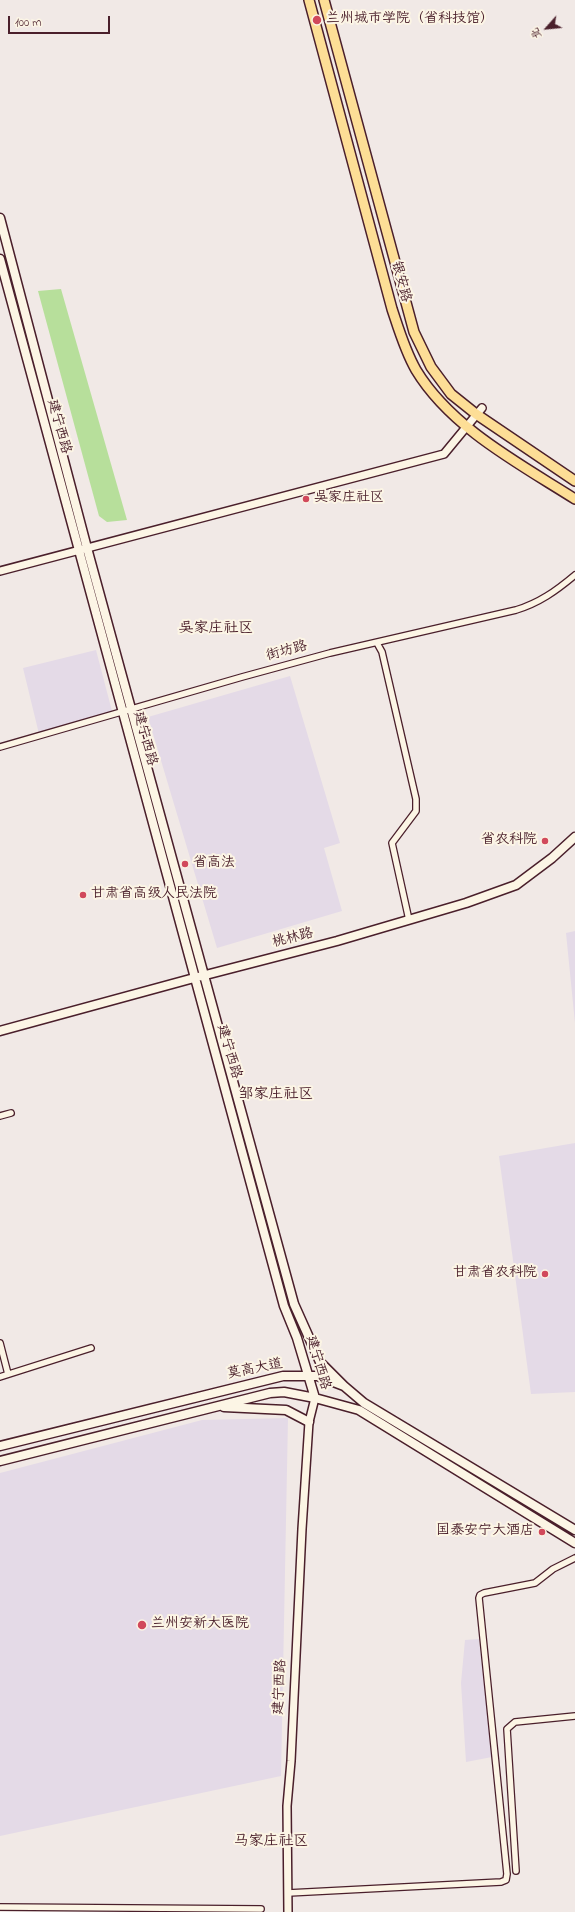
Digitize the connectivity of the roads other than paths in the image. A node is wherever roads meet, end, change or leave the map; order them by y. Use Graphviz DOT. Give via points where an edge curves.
graph roads {
  1 [pos="309,0"];
  2 [pos="324,0"];
  3 [pos="0,218"];
  4 [pos="0,260"];
  5 [pos="479,411"];
  6 [pos="467,427"];
  7 [pos="575,481"];
  8 [pos="575,499"];
  9 [pos="87,548"];
  10 [pos="78,550"];
  11 [pos="0,571"];
  12 [pos="575,575"];
  13 [pos="377,642"];
  14 [pos="127,711"];
  15 [pos="0,747"];
  16 [pos="575,837"];
  17 [pos="409,920"];
  18 [pos="203,975"];
  19 [pos="194,978"];
  20 [pos="0,1031"];
  21 [pos="11,1112"];
  22 [pos="0,1116"];
  23 [pos="0,1343"];
  24 [pos="91,1348"];
  25 [pos="320,1362"];
  26 [pos="8,1374"];
  27 [pos="313,1376"];
  28 [pos="0,1377"];
  29 [pos="344,1386"];
  30 [pos="315,1398"];
  31 [pos="217,1406"];
  32 [pos="310,1422"];
  33 [pos="0,1446"];
  34 [pos="0,1461"];
  35 [pos="575,1530"];
  36 [pos="575,1543"];
  37 [pos="575,1558"];
  38 [pos="575,1716"];
  39 [pos="516,1871"];
  40 [pos="288,1893"];
  41 [pos="0,1907"];
  42 [pos="261,1909"];
  43 [pos="288,1912"];
  1 -- 6 [label="main road, 银安路" via="403,343 430,390"];
  2 -- 5 [label="main road, 银安路" via="414,332 431,367 447,389"];
  3 -- 9 [label="main road, 建宁西路"];
  4 -- 10 [label="main road, 建宁西路"];
  5 -- 6 [label="street"];
  5 -- 7 [label="main road, 银安路"];
  6 -- 8 [label="main road, 银安路"];
  6 -- 9 [label="street" via="444,454"];
  9 -- 10 [label="street"];
  9 -- 14 [label="main road, 建宁西路"];
  10 -- 11 [label="street"];
  10 -- 14 [label="main road, 建宁西路"];
  12 -- 13 [label="street, 街坊路" via="533,604"];
  13 -- 14 [label="street, 街坊路" via="242,676"];
  13 -- 17 [label="street" via="382,652 416,798 416,811 392,843"];
  14 -- 15 [label="street, 街坊路"];
  14 -- 18 [label="main road, 建宁西路"];
  14 -- 19 [label="main road, 建宁西路"];
  16 -- 17 [label="main road, 桃林路" via="516,885"];
  17 -- 18 [label="main road, 桃林路"];
  18 -- 19 [label="main road, 桃林路"];
  18 -- 25 [label="main road, 建宁西路" via="294,1304"];
  19 -- 20 [label="main road, 桃林路"];
  19 -- 27 [label="main road, 建宁西路" via="284,1306"];
  21 -- 22 [label="street"];
  23 -- 26 [label="street"];
  24 -- 26 [label="street"];
  25 -- 27 [label="main road"];
  25 -- 29 [label="main road, 建宁西路"];
  26 -- 28 [label="street"];
  27 -- 29 [label="main road, 莫高大道"];
  27 -- 30 [label="main road"];
  27 -- 33 [label="main road, 莫高大道" via="270,1378"];
  29 -- 35 [label="main road, 莫高大道" via="364,1403"];
  30 -- 31 [label="main road, 莫高大道" via="284,1392 270,1393"];
  30 -- 32 [label="street, 建宁西路"];
  30 -- 36 [label="main road, 莫高大道" via="359,1410"];
  31 -- 32 [label="main road" via="286,1410"];
  31 -- 34 [label="main road, 莫高大道"];
  32 -- 40 [label="street, 建宁西路" via="287,1806"];
  37 -- 40 [label="street" via="552,1569 535,1583 484,1593 478,1598 506,1880"];
  38 -- 39 [label="street" via="515,1722 507,1729"];
  40 -- 43 [label="street, 建宁西路"];
  41 -- 42 [label="street"];
}
